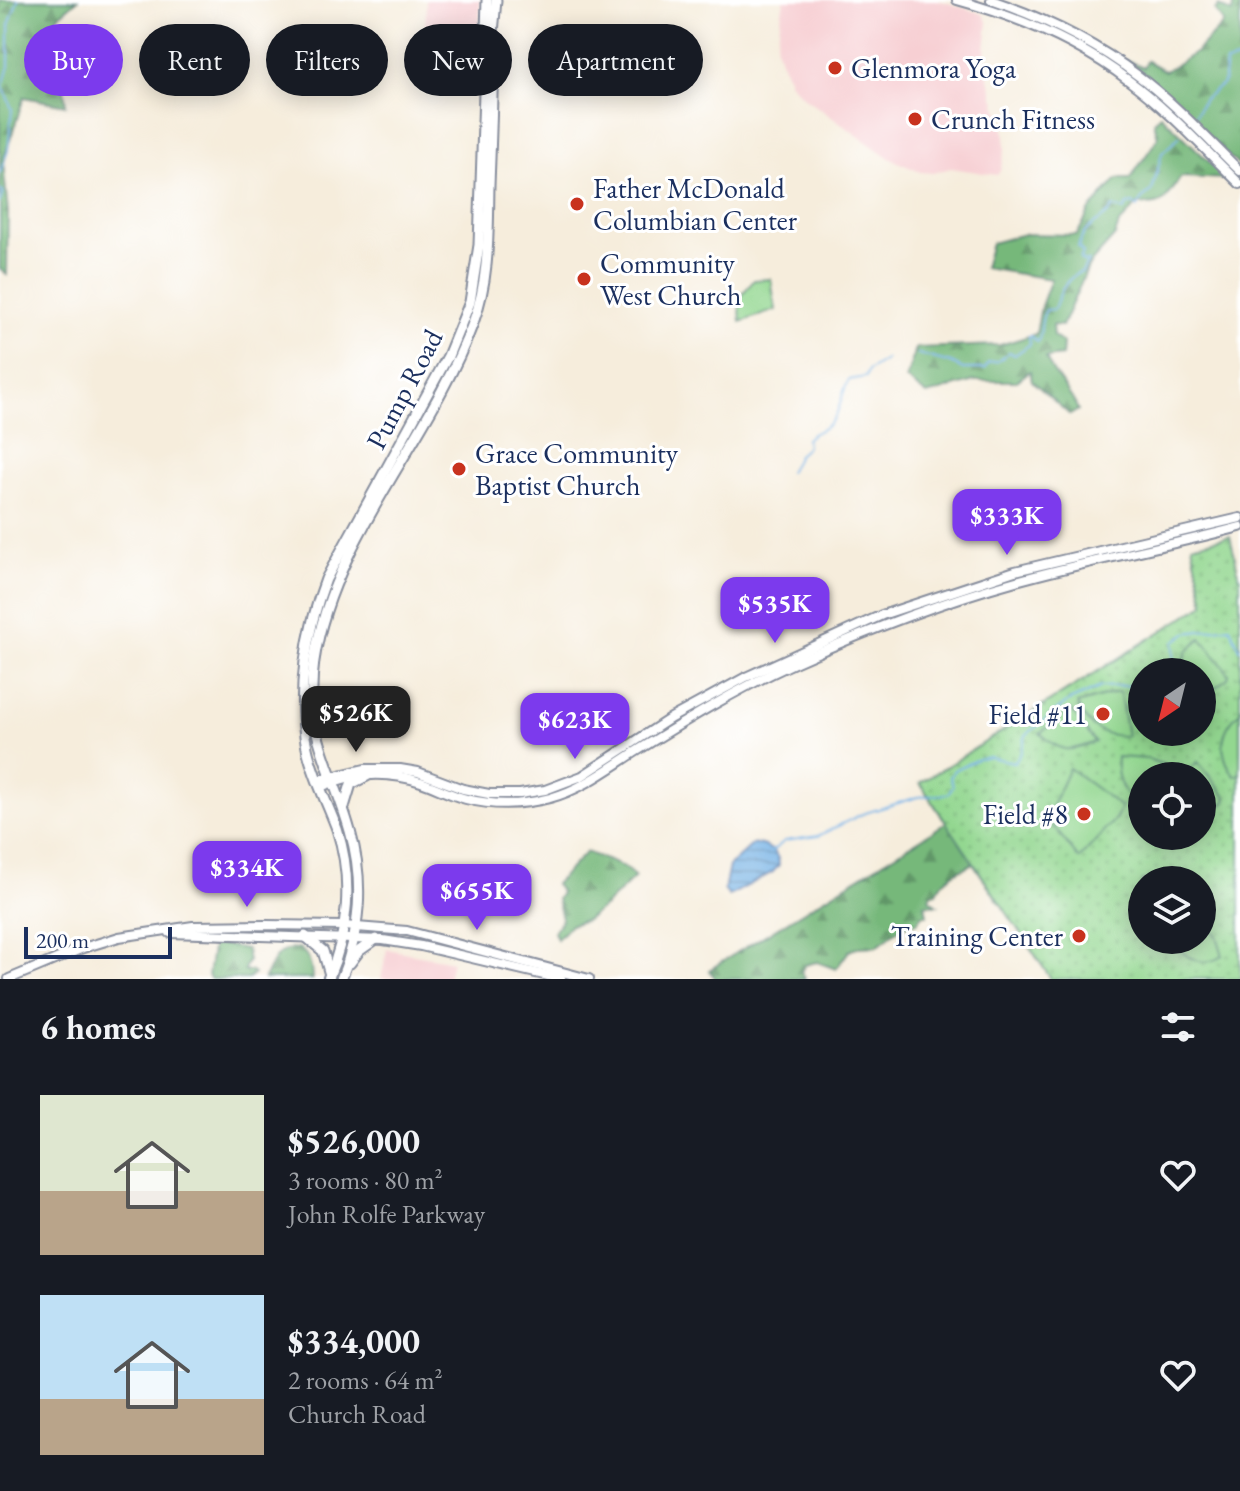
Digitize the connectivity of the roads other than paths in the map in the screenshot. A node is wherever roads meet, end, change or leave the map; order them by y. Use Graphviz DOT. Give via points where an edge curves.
graph roads {
  1 [pos="487,0"];
  2 [pos="496,0"];
  3 [pos="957,0"];
  4 [pos="991,0"];
  5 [pos="1240,171"];
  6 [pos="1240,184"];
  7 [pos="1240,518"];
  8 [pos="1240,527"];
  9 [pos="367,776"];
  10 [pos="331,779"];
  11 [pos="319,784"];
  12 [pos="343,810"];
  13 [pos="344,926"];
  14 [pos="356,926"];
  15 [pos="153,932"];
  16 [pos="305,936"];
  17 [pos="342,937"];
  18 [pos="354,938"];
  19 [pos="376,939"];
  20 [pos="342,976"];
  21 [pos="329,977"];
  22 [pos="9,979"];
  23 [pos="561,979"];
  24 [pos="589,979"];
  1 -- 11 [label="main road, Pump Road" via="479,245 470,302 448,356 318,602 302,690 306,744"];
  2 -- 10 [label="main road, Pump Road" via="483,288 460,353 328,600 312,698 316,737"];
  3 -- 6 [label="main road" via="1046,31 1105,63 1160,106"];
  4 -- 5 [label="main road" via="1063,28 1123,64"];
  7 -- 10 [label="main road" via="1015,571 882,615 735,682 560,786 498,795 409,770 365,769"];
  8 -- 9 [label="main road" via="1015,581 854,637 713,704 585,784 551,798 488,803 409,779"];
  9 -- 10 [label="main road"];
  9 -- 12 [label="main road" via="351,784"];
  10 -- 11 [label="main road"];
  10 -- 12 [label="main road, Pump Road"];
  11 -- 13 [label="main road, Pump Road" via="344,860"];
  12 -- 14 [label="main road, Pump Road" via="358,872"];
  13 -- 14 [label="main road"];
  13 -- 15 [label="main road" via="193,926"];
  13 -- 17 [label="main road, Pump Road"];
  14 -- 18 [label="main road, Pump Road"];
  14 -- 24 [label="main road" via="435,937"];
  15 -- 16 [label="main road"];
  15 -- 22 [label="main road" via="105,941"];
  16 -- 17 [label="main road"];
  16 -- 21 [label="main road" via="323,951"];
  17 -- 18 [label="main road"];
  17 -- 21 [label="main road, Pump Road"];
  18 -- 19 [label="main road"];
  18 -- 20 [label="main road, Pump Road"];
  19 -- 20 [label="main road" via="357,953"];
  19 -- 23 [label="main road"];
}
